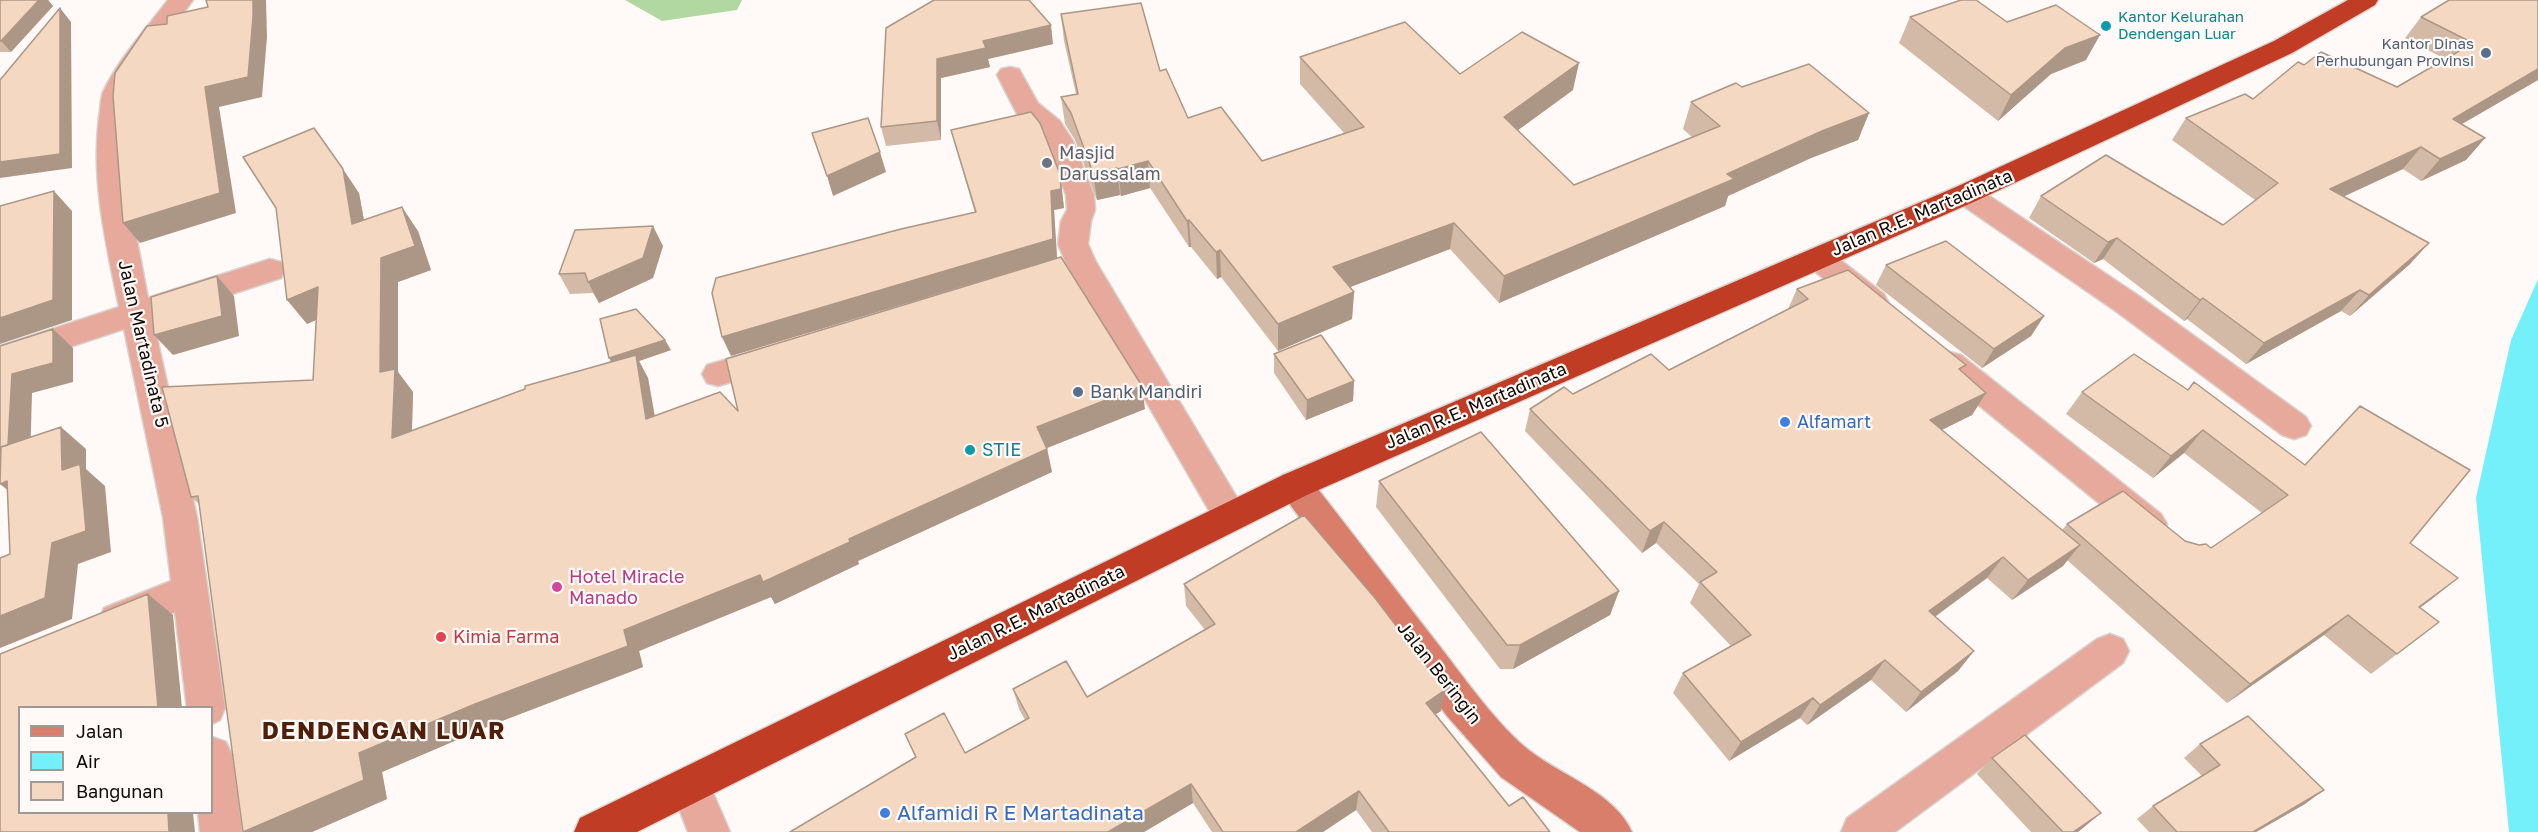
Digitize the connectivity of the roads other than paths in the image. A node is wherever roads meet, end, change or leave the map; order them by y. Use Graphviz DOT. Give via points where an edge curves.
graph roads {
  1 [pos="181,0"];
  2 [pos="2366,0"];
  3 [pos="1010,75"];
  4 [pos="1966,194"];
  5 [pos="1818,258"];
  6 [pos="270,270"];
  7 [pos="136,315"];
  8 [pos="1892,318"];
  9 [pos="1929,348"];
  10 [pos="798,350"];
  11 [pos="0,358"];
  12 [pos="718,375"];
  13 [pos="2294,426"];
  14 [pos="1295,484"];
  15 [pos="1230,516"];
  16 [pos="2171,542"];
  17 [pos="190,589"];
  18 [pos="84,632"];
  19 [pos="2110,651"];
  20 [pos="206,706"];
  21 [pos="213,764"];
  22 [pos="690,785"];
  23 [pos="221,832"];
  24 [pos="595,832"];
  25 [pos="709,832"];
  26 [pos="1611,832"];
  27 [pos="1862,832"];
  1 -- 7 [label="street, Jalan Martadinata 5" via="116,92 110,173"];
  2 -- 4 [label="highway, Jalan R.E. Martadinata" via="2283,47"];
  3 -- 15 [label="street" via="1027,108 1050,127 1059,141 1080,195 1081,210 1069,266"];
  4 -- 5 [label="highway, Jalan R.E. Martadinata"];
  4 -- 13 [label="street" via="2128,304"];
  5 -- 8 [label="street"];
  5 -- 14 [label="highway, Jalan R.E. Martadinata"];
  6 -- 7 [label="street"];
  7 -- 11 [label="street"];
  7 -- 17 [label="street, Jalan Martadinata 5" via="180,517"];
  9 -- 16 [label="street"];
  10 -- 12 [label="street"];
  14 -- 15 [label="highway, Jalan R.E. Martadinata"];
  14 -- 26 [label="street, Jalan Beringin" via="1461,704 1495,743 1515,764 1581,807"];
  15 -- 22 [label="highway, Jalan R.E. Martadinata"];
  17 -- 18 [label="street"];
  17 -- 20 [label="street, Jalan Martadinata 5"];
  19 -- 27 [label="street"];
  21 -- 23 [label="street"];
  22 -- 24 [label="highway, Jalan R.E. Martadinata"];
  22 -- 25 [label="street"];
}
